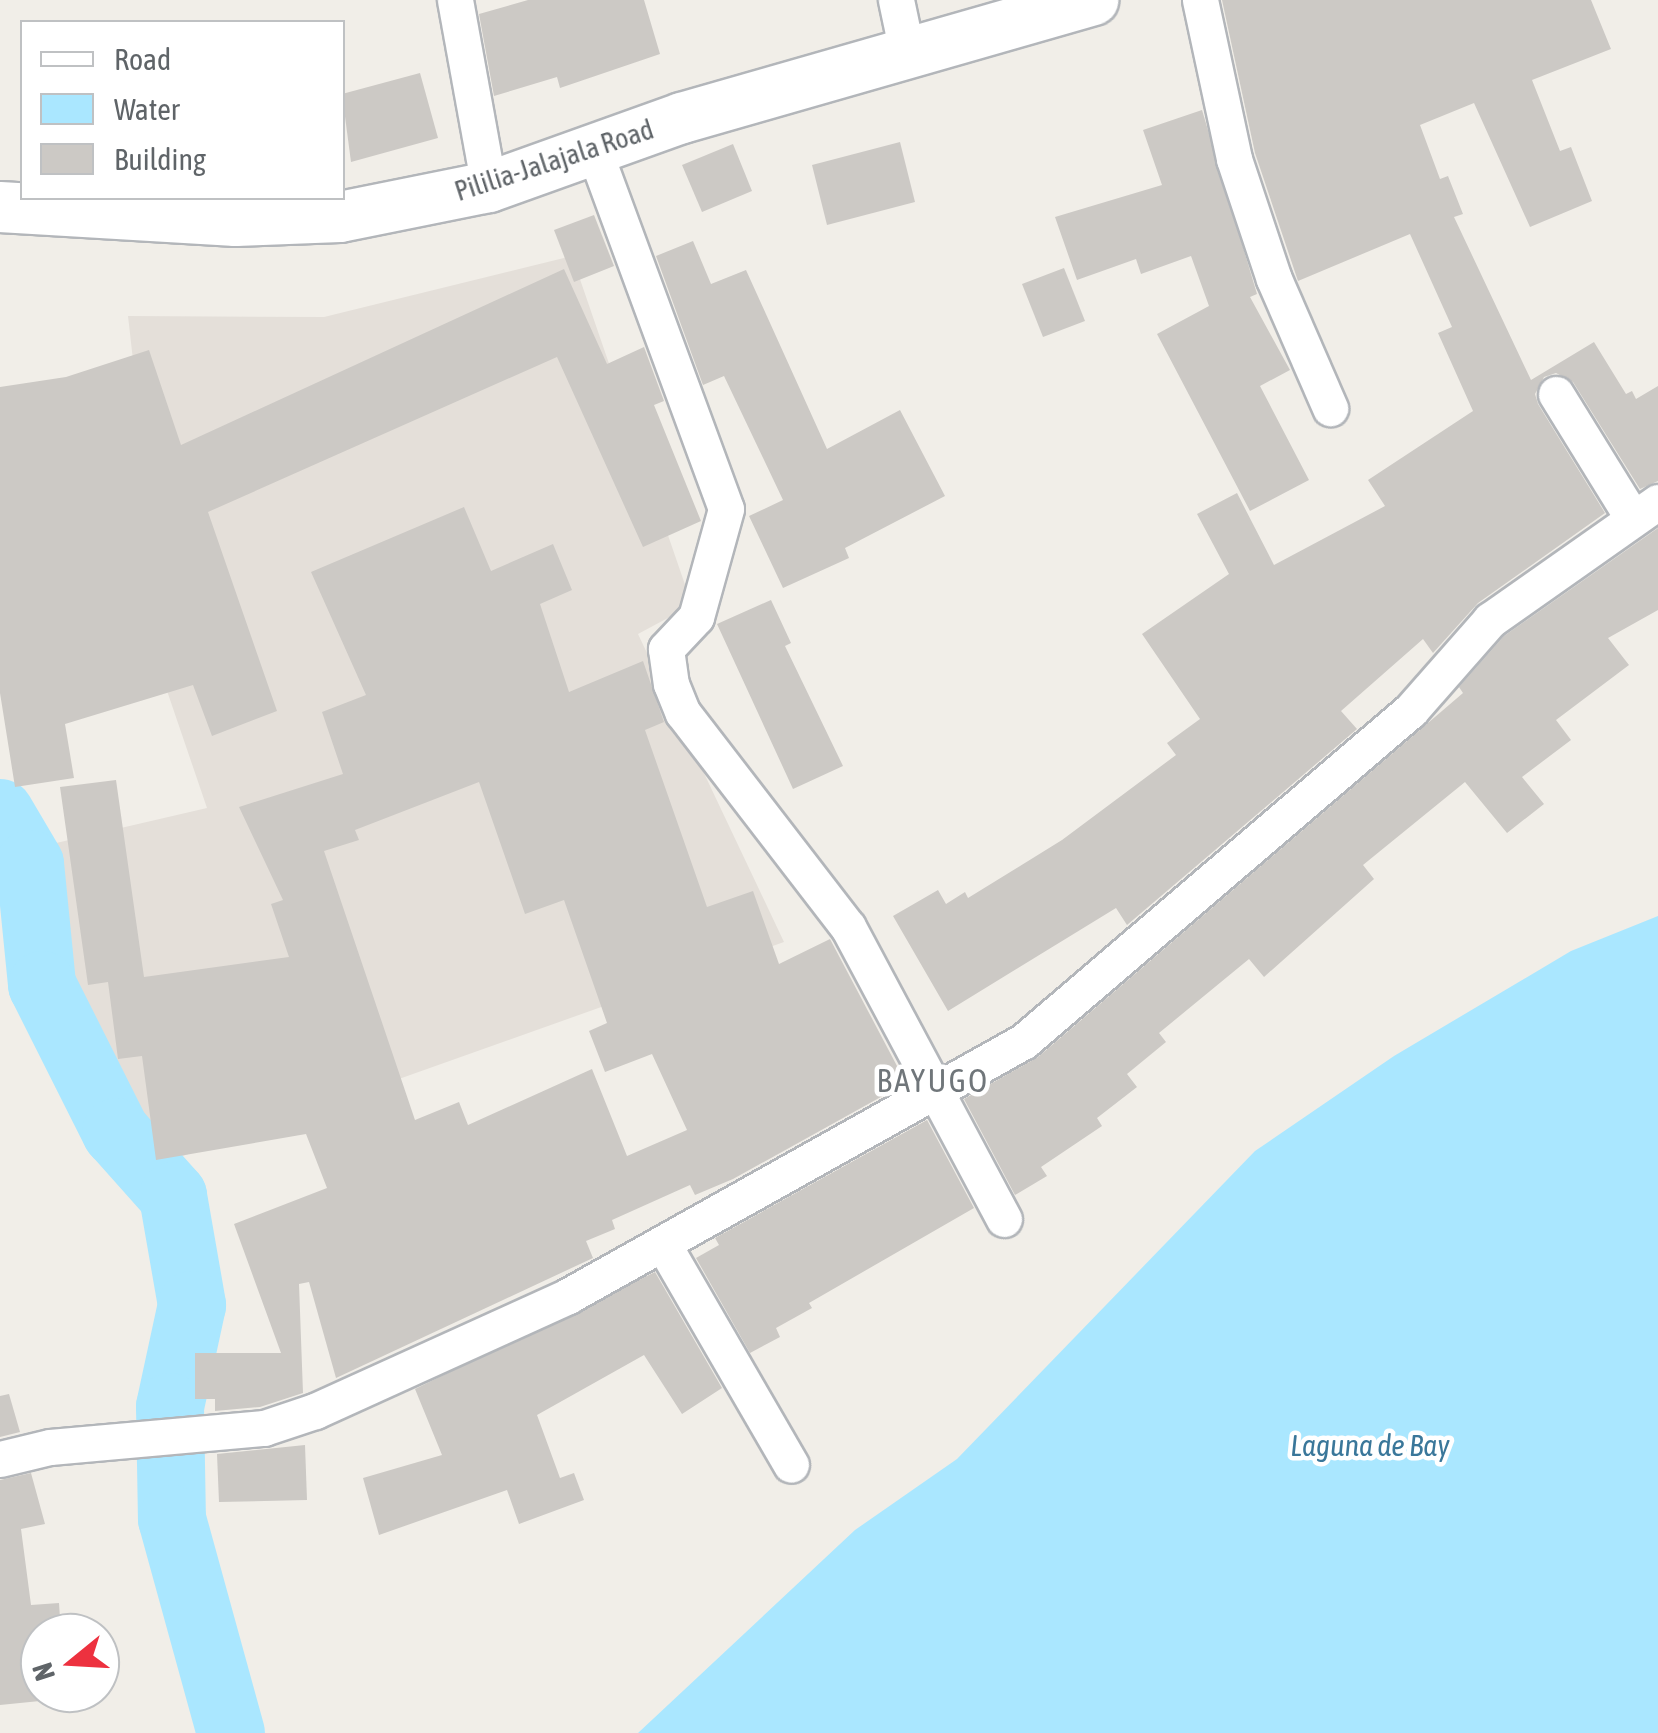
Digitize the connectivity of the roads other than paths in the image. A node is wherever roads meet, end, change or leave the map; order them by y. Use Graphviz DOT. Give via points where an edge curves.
graph roads {
  1 [pos="455,0"];
  2 [pos="896,0"];
  3 [pos="1093,0"];
  4 [pos="1200,0"];
  5 [pos="907,52"];
  6 [pos="594,150"];
  7 [pos="489,187"];
  8 [pos="0,207"];
  9 [pos="1556,394"];
  10 [pos="1330,408"];
  11 [pos="1645,510"];
  12 [pos="932,1088"];
  13 [pos="1004,1219"];
  14 [pos="663,1244"];
  15 [pos="0,1460"];
  16 [pos="791,1464"];
  1 -- 7 [label="street"];
  2 -- 5 [label="street"];
  3 -- 5 [label="main road, Pililia-Jalajala Road"];
  4 -- 10 [label="street" via="1234,159 1274,279"];
  5 -- 6 [label="main road, Pililia-Jalajala Road"];
  6 -- 7 [label="main road, Pililia-Jalajala Road"];
  6 -- 12 [label="street" via="726,510 696,618 666,649 671,684 683,712 848,928"];
  7 -- 8 [label="main road, Pililia-Jalajala Road" via="305,218 236,221"];
  9 -- 11 [label="street"];
  11 -- 12 [label="street" via="1490,620 1411,710 1119,956 1072,1005 1024,1041"];
  12 -- 13 [label="street"];
  12 -- 14 [label="street"];
  14 -- 15 [label="street" via="568,1296 264,1428 50,1447"];
  14 -- 16 [label="street"];
}
